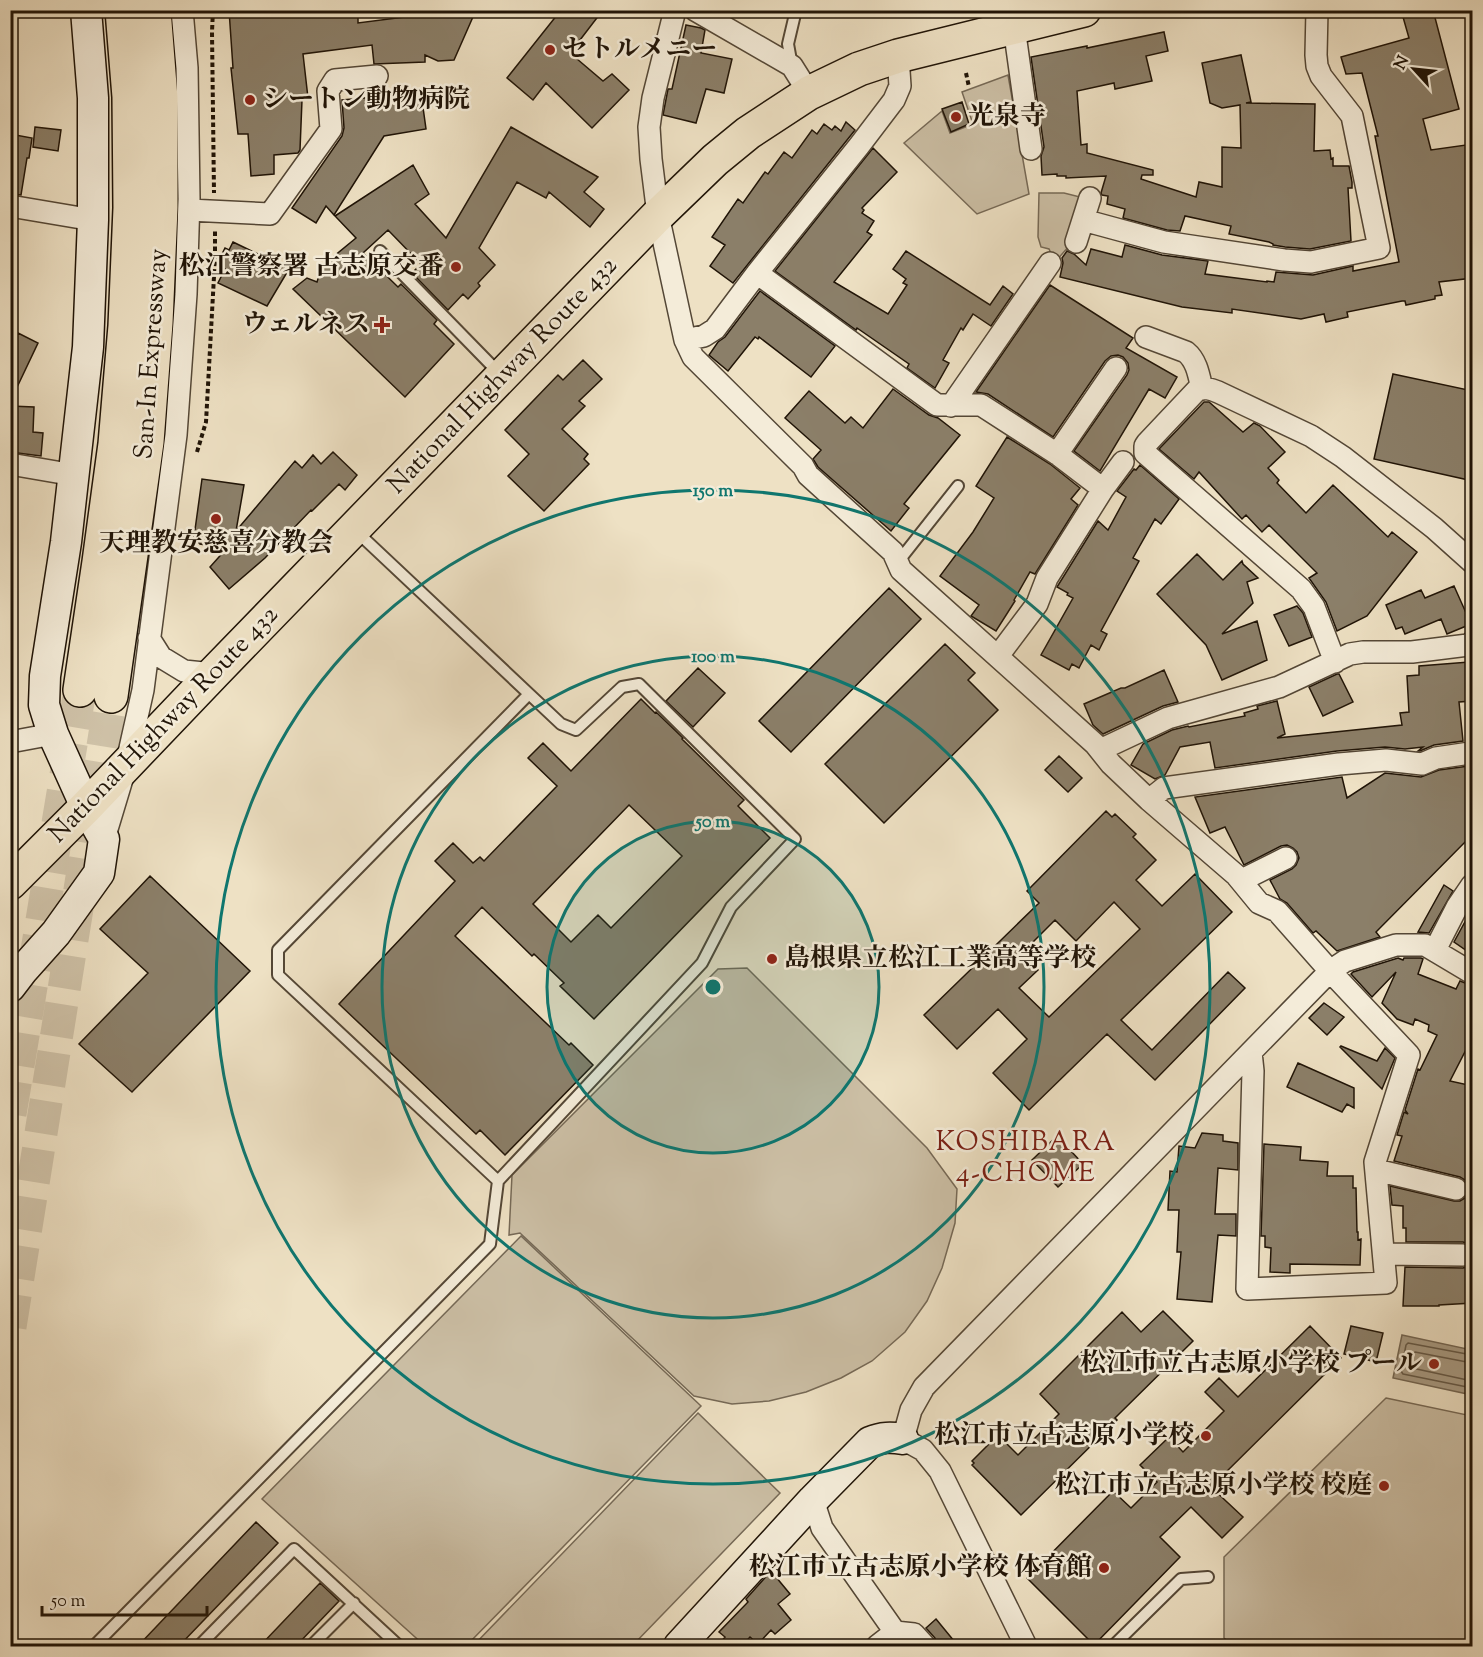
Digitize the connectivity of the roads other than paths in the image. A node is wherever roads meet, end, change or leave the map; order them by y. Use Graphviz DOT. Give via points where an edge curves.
graph roads {
  1 [pos="86,10"];
  2 [pos="123,10"];
  3 [pos="154,10"];
  4 [pos="182,10"];
  5 [pos="675,10"];
  6 [pos="695,10"];
  7 [pos="796,10"];
  8 [pos="1084,10"];
  9 [pos="1317,10"];
  10 [pos="1014,27"];
  11 [pos="898,56"];
  12 [pos="792,66"];
  13 [pos="377,76"];
  14 [pos="809,93"];
  15 [pos="1031,149"];
  16 [pos="1090,198"];
  17 [pos="10,206"];
  18 [pos="189,210"];
  19 [pos="658,215"];
  20 [pos="93,220"];
  21 [pos="1083,220"];
  22 [pos="1076,242"];
  23 [pos="380,251"];
  24 [pos="1050,263"];
  25 [pos="757,273"];
  26 [pos="1146,338"];
  27 [pos="685,340"];
  28 [pos="1116,368"];
  29 [pos="502,376"];
  30 [pos="1202,388"];
  31 [pos="951,406"];
  32 [pos="1057,454"];
  33 [pos="1123,462"];
  34 [pos="10,464"];
  35 [pos="74,475"];
  36 [pos="958,486"];
  37 [pos="1103,489"];
  38 [pos="354,529"];
  39 [pos="898,562"];
  40 [pos="1473,562"];
  41 [pos="148,638"];
  42 [pos="1473,642"];
  43 [pos="998,656"];
  44 [pos="1335,662"];
  45 [pos="213,674"];
  46 [pos="529,694"];
  47 [pos="10,731"];
  48 [pos="31,738"];
  49 [pos="1100,750"];
  50 [pos="1473,752"];
  51 [pos="126,766"];
  52 [pos="1149,800"];
  53 [pos="86,807"];
  54 [pos="104,839"];
  55 [pos="1286,858"];
  56 [pos="1242,880"];
  57 [pos="10,883"];
  58 [pos="1473,885"];
  59 [pos="1435,950"];
  60 [pos="1330,971"];
  61 [pos="1473,973"];
  62 [pos="10,987"];
  63 [pos="1251,1052"];
  64 [pos="1376,1170"];
  65 [pos="498,1181"];
  66 [pos="1456,1189"];
  67 [pos="1384,1254"];
  68 [pos="1463,1255"];
  69 [pos="903,1438"];
  70 [pos="813,1500"];
  71 [pos="1208,1577"];
  72 [pos="354,1603"];
  73 [pos="895,1632"];
  74 [pos="94,1647"];
  75 [pos="199,1647"];
  76 [pos="311,1647"];
  77 [pos="399,1647"];
  78 [pos="679,1647"];
  79 [pos="877,1647"];
  80 [pos="925,1647"];
  81 [pos="1026,1647"];
  82 [pos="1113,1647"];
  1 -- 20 [label="street" via="93,98"];
  2 -- 3 [label="highway, San-In Expressway" via="130,197 125,326 99,562 95,693 147,442 161,208 161,98"];
  4 -- 18 [label="street"];
  5 -- 19 [label="street" via="649,128"];
  6 -- 12 [label="street"];
  7 -- 12 [label="lane" via="788,44"];
  8 -- 10 [label="highway, National Highway Route 432"];
  9 -- 21 [label="street" via="1317,66 1352,116 1379,248 1311,262 1284,260 1164,242"];
  10 -- 11 [label="highway, National Highway Route 432"];
  10 -- 15 [label="street"];
  11 -- 14 [label="highway, National Highway Route 432"];
  11 -- 25 [label="street" via="900,86 894,100"];
  12 -- 14 [label="street"];
  13 -- 18 [label="street" via="335,80 328,90 332,129 270,214"];
  14 -- 19 [label="highway, National Highway Route 432" via="723,153"];
  16 -- 21 [label="street"];
  17 -- 20 [label="street"];
  18 -- 41 [label="street" via="176,435"];
  19 -- 27 [label="street"];
  19 -- 29 [label="highway, National Highway Route 432"];
  20 -- 35 [label="street" via="88,347"];
  21 -- 22 [label="street"];
  23 -- 29 [label="lane"];
  24 -- 31 [label="street"];
  25 -- 27 [label="street" via="715,329"];
  25 -- 31 [label="street" via="937,405"];
  26 -- 30 [label="street" via="1186,352 1198,370"];
  27 -- 39 [label="street" via="693,357 808,475 864,523"];
  28 -- 32 [label="street"];
  29 -- 38 [label="highway, National Highway Route 432"];
  30 -- 40 [label="street" via="1311,436 1343,457"];
  30 -- 44 [label="street" via="1147,443 1145,453 1301,589 1314,607"];
  31 -- 32 [label="street" via="981,405"];
  32 -- 37 [label="street"];
  33 -- 37 [label="street"];
  34 -- 35 [label="street"];
  35 -- 48 [label="street" via="44,705"];
  36 -- 39 [label="lane"];
  37 -- 43 [label="street" via="1047,578 1037,603"];
  38 -- 45 [label="highway, National Highway Route 432"];
  38 -- 46 [label="lane"];
  39 -- 43 [label="street" via="901,570"];
  41 -- 45 [label="street" via="161,657 184,671"];
  41 -- 51 [label="street"];
  42 -- 44 [label="street" via="1412,652 1363,652"];
  43 -- 49 [label="street"];
  44 -- 49 [label="street" via="1279,687 1168,718"];
  45 -- 51 [label="highway, National Highway Route 432"];
  46 -- 65 [label="lane" via="278,950 278,975"];
  46 -- 65 [label="lane" via="561,724 576,730 622,687 639,684 795,839 731,907 702,963"];
  47 -- 48 [label="street"];
  48 -- 53 [label="street"];
  49 -- 52 [label="street"];
  50 -- 52 [label="street" via="1422,764 1386,760 1339,764 1164,788"];
  51 -- 53 [label="highway, National Highway Route 432"];
  51 -- 54 [label="street"];
  52 -- 56 [label="street"];
  53 -- 54 [label="street"];
  53 -- 57 [label="highway, National Highway Route 432"];
  54 -- 62 [label="street" via="99,873 56,933"];
  55 -- 56 [label="street"];
  56 -- 60 [label="street" via="1259,903 1277,911"];
  58 -- 59 [label="street"];
  59 -- 60 [label="street" via="1425,945 1396,945 1344,961"];
  59 -- 61 [label="street"];
  60 -- 63 [label="street"];
  60 -- 64 [label="street" via="1409,1055 1375,1162"];
  63 -- 67 [label="street" via="1247,1289 1386,1283"];
  63 -- 69 [label="street" via="924,1387 911,1410"];
  64 -- 66 [label="street"];
  64 -- 67 [label="street"];
  65 -- 74 [label="lane" via="490,1244"];
  67 -- 68 [label="street"];
  69 -- 70 [label="street" via="870,1442"];
  69 -- 81 [label="street" via="923,1450 940,1471"];
  70 -- 73 [label="street" via="822,1528"];
  70 -- 78 [label="street"];
  71 -- 82 [label="lane" via="1181,1579"];
  72 -- 75 [label="lane" via="294,1549"];
  72 -- 76 [label="lane"];
  72 -- 77 [label="lane"];
  73 -- 79 [label="street"];
  73 -- 80 [label="street" via="914,1634"];
}
